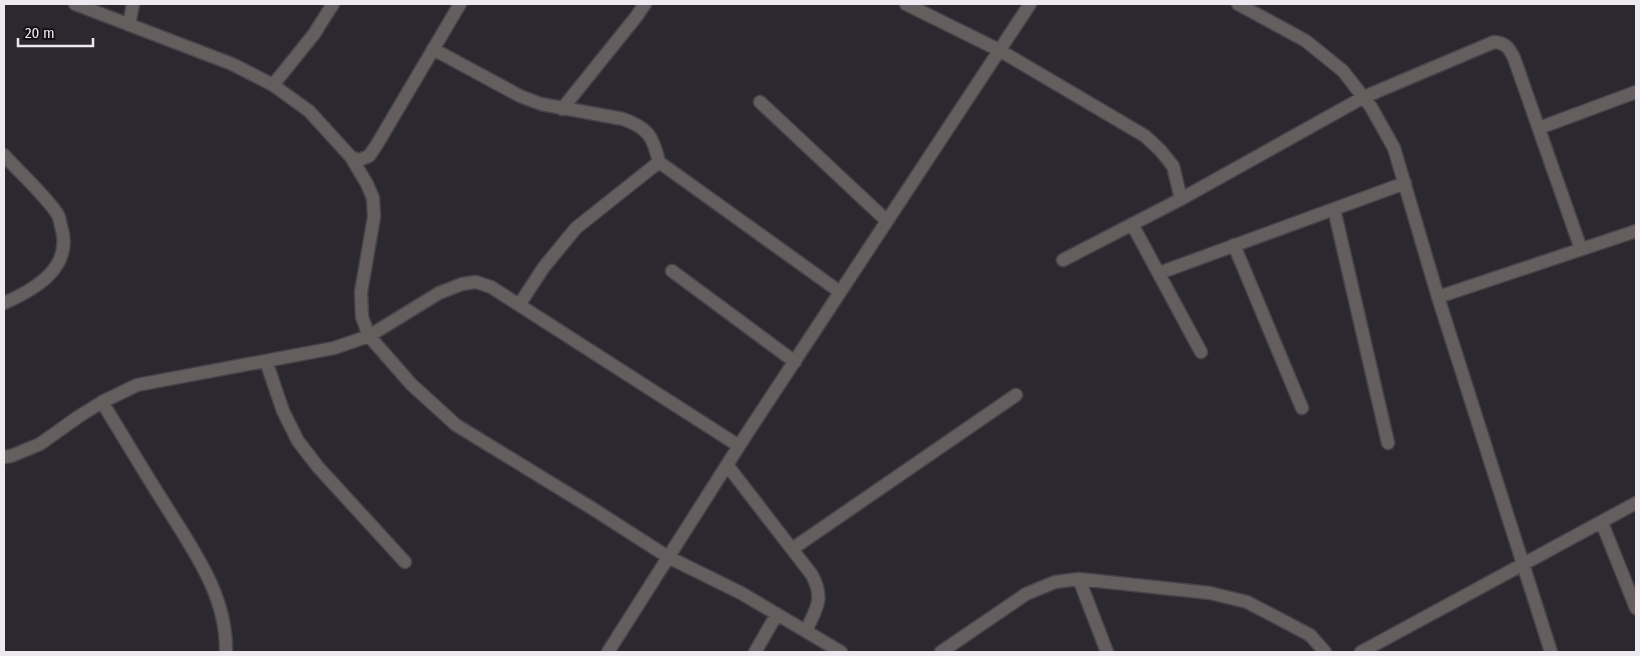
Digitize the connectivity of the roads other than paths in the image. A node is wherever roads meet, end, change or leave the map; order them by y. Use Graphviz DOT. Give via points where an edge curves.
graph roads {
  1 [pos="75,4"];
  2 [pos="133,4"];
  3 [pos="333,4"];
  4 [pos="460,4"];
  5 [pos="645,4"];
  6 [pos="906,4"];
  7 [pos="1030,4"];
  8 [pos="1238,4"];
  9 [pos="129,25"];
  10 [pos="433,49"];
  11 [pos="999,50"];
  12 [pos="273,85"];
  13 [pos="1636,92"];
  14 [pos="1364,97"];
  15 [pos="760,102"];
  16 [pos="562,109"];
  17 [pos="1539,128"];
  18 [pos="4,155"];
  19 [pos="352,157"];
  20 [pos="659,162"];
  21 [pos="1405,183"];
  22 [pos="1181,199"];
  23 [pos="1334,209"];
  24 [pos="887,221"];
  25 [pos="1132,224"];
  26 [pos="1636,231"];
  27 [pos="1234,246"];
  28 [pos="1581,249"];
  29 [pos="1063,260"];
  30 [pos="672,271"];
  31 [pos="1159,274"];
  32 [pos="840,292"];
  33 [pos="1438,296"];
  34 [pos="4,303"];
  35 [pos="519,304"];
  36 [pos="369,336"];
  37 [pos="1201,352"];
  38 [pos="266,361"];
  39 [pos="795,362"];
  40 [pos="1016,395"];
  41 [pos="102,402"];
  42 [pos="1302,408"];
  43 [pos="1388,443"];
  44 [pos="740,446"];
  45 [pos="4,457"];
  46 [pos="727,466"];
  47 [pos="1636,503"];
  48 [pos="1602,523"];
  49 [pos="792,549"];
  50 [pos="668,557"];
  51 [pos="405,562"];
  52 [pos="1523,566"];
  53 [pos="1079,580"];
  54 [pos="1636,608"];
  55 [pos="777,614"];
  56 [pos="806,631"];
  57 [pos="226,652"];
  58 [pos="608,652"];
  59 [pos="755,652"];
  60 [pos="841,652"];
  61 [pos="941,652"];
  62 [pos="1108,652"];
  63 [pos="1325,652"];
  64 [pos="1361,652"];
  65 [pos="1551,652"];
  1 -- 9 [label="street"];
  2 -- 9 [label="street"];
  3 -- 12 [label="street" via="314,34"];
  4 -- 10 [label="street"];
  5 -- 16 [label="street"];
  6 -- 11 [label="street"];
  7 -- 11 [label="street"];
  8 -- 14 [label="street" via="1306,41 1343,71"];
  9 -- 12 [label="street" via="232,64"];
  10 -- 16 [label="street" via="520,96"];
  10 -- 19 [label="street" via="369,156 359,160"];
  11 -- 22 [label="street" via="1145,136 1173,166"];
  11 -- 24 [label="street"];
  12 -- 19 [label="street" via="309,111"];
  13 -- 17 [label="street"];
  14 -- 17 [label="street" via="1494,42 1503,43 1514,58"];
  14 -- 21 [label="street" via="1394,148"];
  14 -- 22 [label="street"];
  15 -- 24 [label="street"];
  16 -- 20 [label="street" via="635,124 649,133"];
  17 -- 28 [label="street"];
  18 -- 34 [label="street" via="58,216 64,236 62,258 48,278"];
  19 -- 36 [label="street" via="373,198 374,217 361,292 362,317"];
  20 -- 32 [label="street"];
  20 -- 35 [label="street" via="576,228"];
  21 -- 23 [label="street"];
  21 -- 33 [label="street"];
  22 -- 25 [label="street"];
  23 -- 27 [label="street"];
  23 -- 43 [label="street"];
  24 -- 32 [label="street"];
  25 -- 29 [label="street"];
  25 -- 31 [label="street"];
  26 -- 28 [label="street"];
  27 -- 31 [label="street"];
  27 -- 42 [label="street"];
  28 -- 33 [label="street"];
  30 -- 39 [label="street"];
  31 -- 37 [label="street"];
  32 -- 39 [label="street"];
  33 -- 52 [label="street"];
  35 -- 36 [label="street" via="491,287 476,282 462,284 440,293"];
  35 -- 44 [label="street"];
  36 -- 38 [label="street" via="334,348"];
  36 -- 50 [label="street" via="411,384 456,425"];
  38 -- 41 [label="street" via="138,385"];
  38 -- 51 [label="street" via="283,411 298,441"];
  39 -- 44 [label="street"];
  40 -- 49 [label="street"];
  41 -- 45 [label="street" via="40,444"];
  41 -- 57 [label="street" via="207,572 221,607 227,636"];
  44 -- 46 [label="street"];
  46 -- 49 [label="street"];
  46 -- 50 [label="street"];
  47 -- 48 [label="street"];
  48 -- 52 [label="street"];
  48 -- 54 [label="street"];
  49 -- 56 [label="street" via="812,575 820,594"];
  50 -- 55 [label="street" via="741,592"];
  50 -- 58 [label="street"];
  52 -- 64 [label="street"];
  52 -- 65 [label="street"];
  53 -- 61 [label="street" via="1055,582 1026,594"];
  53 -- 62 [label="street"];
  53 -- 63 [label="street" via="1210,593 1247,602 1310,635"];
  55 -- 56 [label="street"];
  55 -- 59 [label="street"];
  56 -- 60 [label="street"];
}
